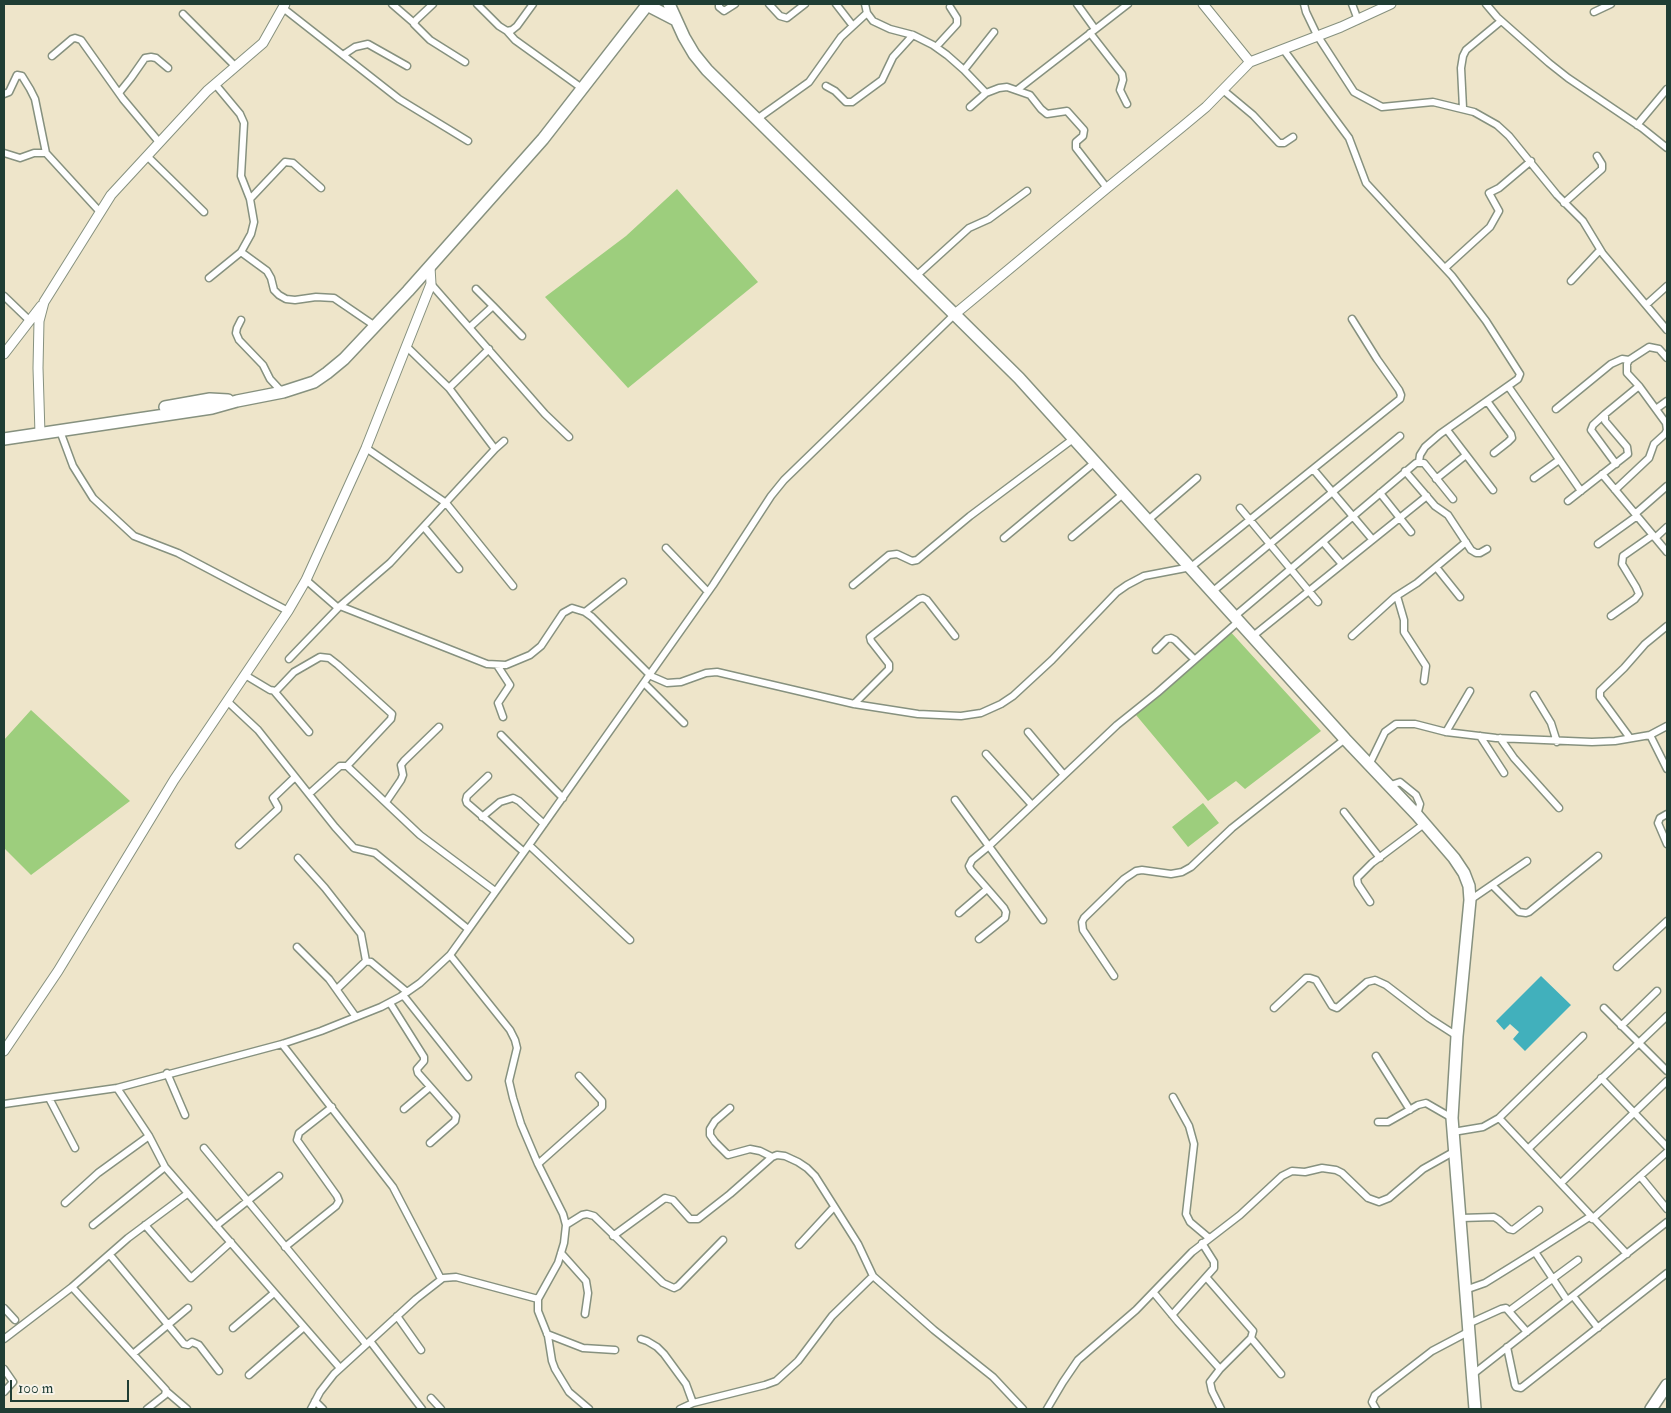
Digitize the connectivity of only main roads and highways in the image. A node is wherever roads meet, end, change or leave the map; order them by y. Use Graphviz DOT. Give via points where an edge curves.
graph roads {
  1 [pos="647,4"];
  2 [pos="669,4"];
  3 [pos="676,20"];
  4 [pos="237,400"];
  5 [pos="40,430"];
  6 [pos="4,432"];
  7 [pos="4,439"];
  8 [pos="1667,1386"];
  9 [pos="1475,1409"];
  10 [pos="1651,1409"];
  1 -- 3 [label="highway"];
  1 -- 4 [label="highway" via="543,139 344,359 314,382 283,392"];
  2 -- 3 [label="highway"];
  3 -- 9 [label="highway" via="694,54 707,70 1019,378 1421,820 1464,873 1470,900 1452,1118"];
  4 -- 5 [label="highway" via="210,400"];
  4 -- 5 [label="highway" via="212,408 60,431"];
  5 -- 6 [label="highway"];
  5 -- 7 [label="highway"];
  8 -- 10 [label="highway"];
}
